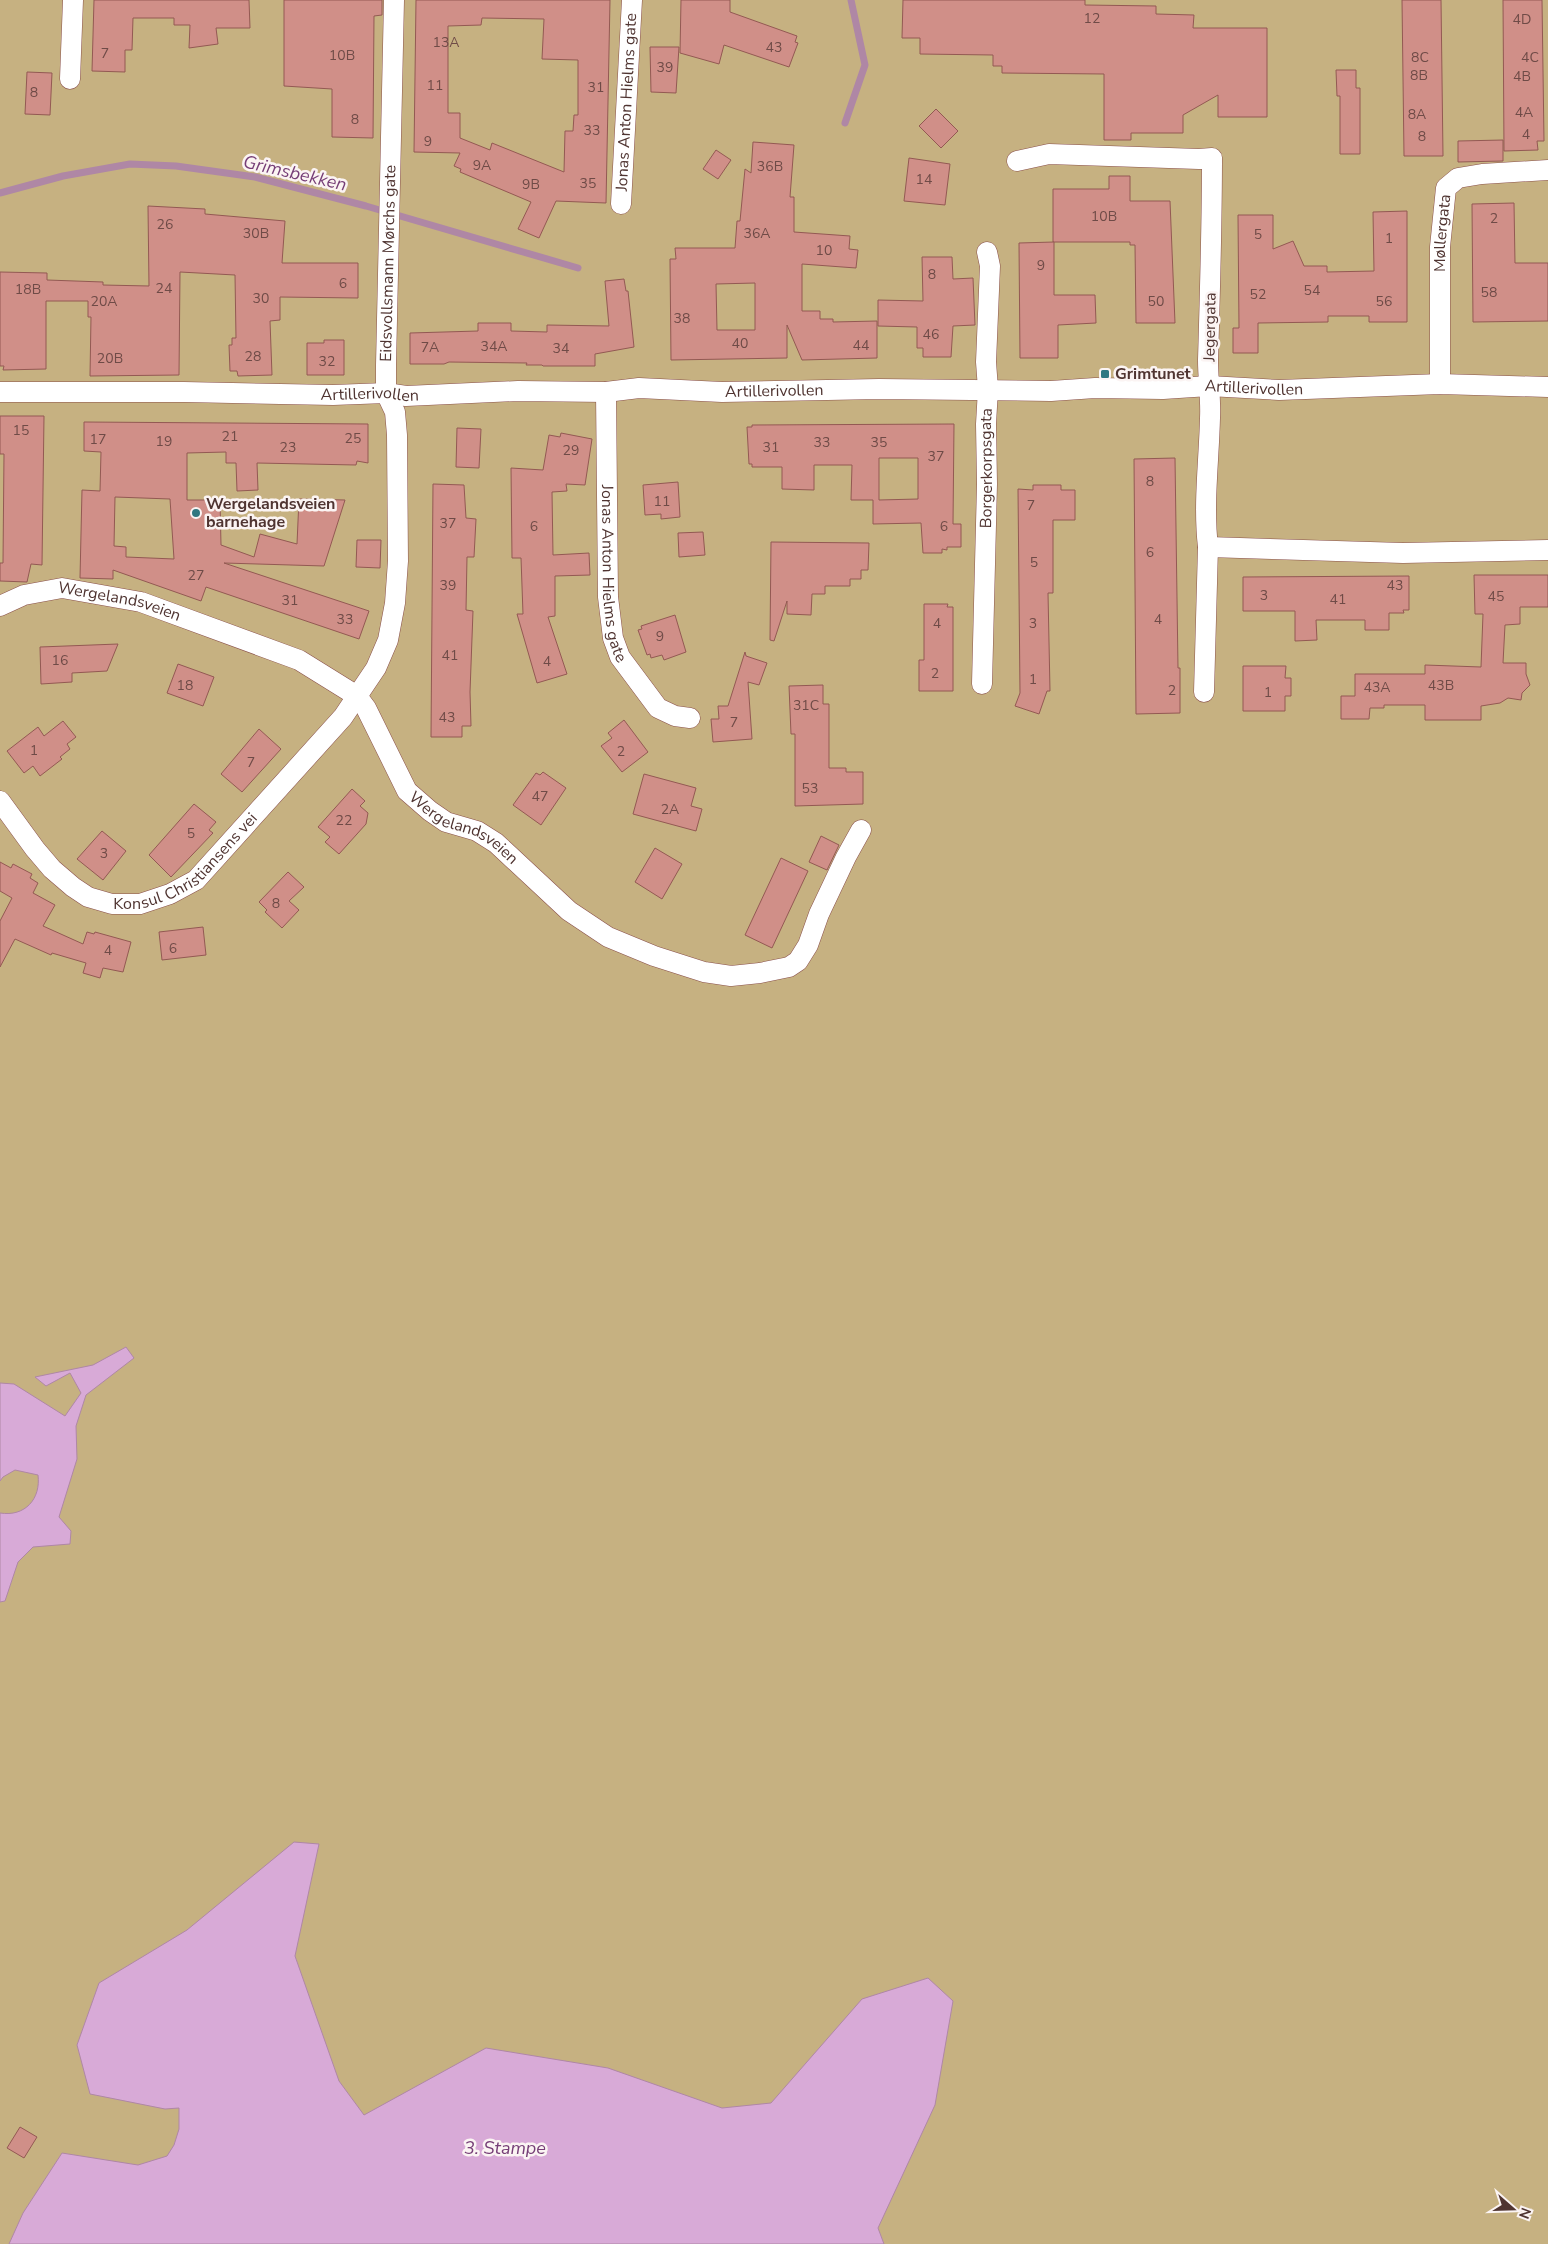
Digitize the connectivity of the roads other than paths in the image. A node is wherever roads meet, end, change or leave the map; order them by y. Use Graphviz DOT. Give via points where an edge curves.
graph roads {
  1 [pos="73,0"];
  2 [pos="394,0"];
  3 [pos="632,0"];
  4 [pos="70,79"];
  5 [pos="1017,161"];
  6 [pos="1548,170"];
  7 [pos="621,204"];
  8 [pos="987,252"];
  9 [pos="1440,384"];
  10 [pos="1209,386"];
  11 [pos="1548,387"];
  12 [pos="988,389"];
  13 [pos="0,392"];
  14 [pos="606,392"];
  15 [pos="386,393"];
  16 [pos="1208,548"];
  17 [pos="1548,550"];
  18 [pos="0,606"];
  19 [pos="982,684"];
  20 [pos="1204,692"];
  21 [pos="357,696"];
  22 [pos="690,718"];
  23 [pos="0,802"];
  24 [pos="861,830"];
  1 -- 4 [label="street"];
  2 -- 15 [label="street, Eidsvollsmann Mørchs gate"];
  3 -- 7 [label="street, Jonas Anton Hielms gate"];
  5 -- 10 [label="street, Jegergata" via="1049,154 1108,158 1212,158"];
  6 -- 9 [label="street, Møllergata" via="1458,178 1446,188 1440,246"];
  8 -- 12 [label="street, Borgerkorpsgata" via="990,266"];
  9 -- 10 [label="street, Artillerivollen" via="1279,390"];
  9 -- 11 [label="street, Artillerivollen"];
  10 -- 12 [label="street, Artillerivollen" via="1051,391"];
  10 -- 16 [label="street, Jegergata"];
  12 -- 14 [label="street, Artillerivollen" via="722,392 639,388"];
  12 -- 19 [label="street, Borgerkorpsgata"];
  13 -- 15 [label="street, Artillerivollen"];
  14 -- 15 [label="street, Artillerivollen" via="518,391 406,396"];
  14 -- 22 [label="street, Jonas Anton Hielms gate" via="608,597 612,638 620,657 658,708 675,716"];
  15 -- 21 [label="street, Eidsvollsmann Mørchs gate" via="394,412 397,435 395,603 388,640 376,668"];
  16 -- 17 [label="street" via="1403,553"];
  16 -- 20 [label="street, Jegergata"];
  18 -- 21 [label="street, Wergelandsveien" via="24,595 62,588 141,602 299,660"];
  21 -- 23 [label="street, Konsul Christiansens vei" via="343,717 196,880 170,894 140,904 112,904 88,897 73,887 34,850"];
  21 -- 24 [label="street, Wergelandsveien" via="407,791 430,811 446,822 477,831 496,843 569,911 608,937 704,972 731,976 760,973 798,961"];
}
